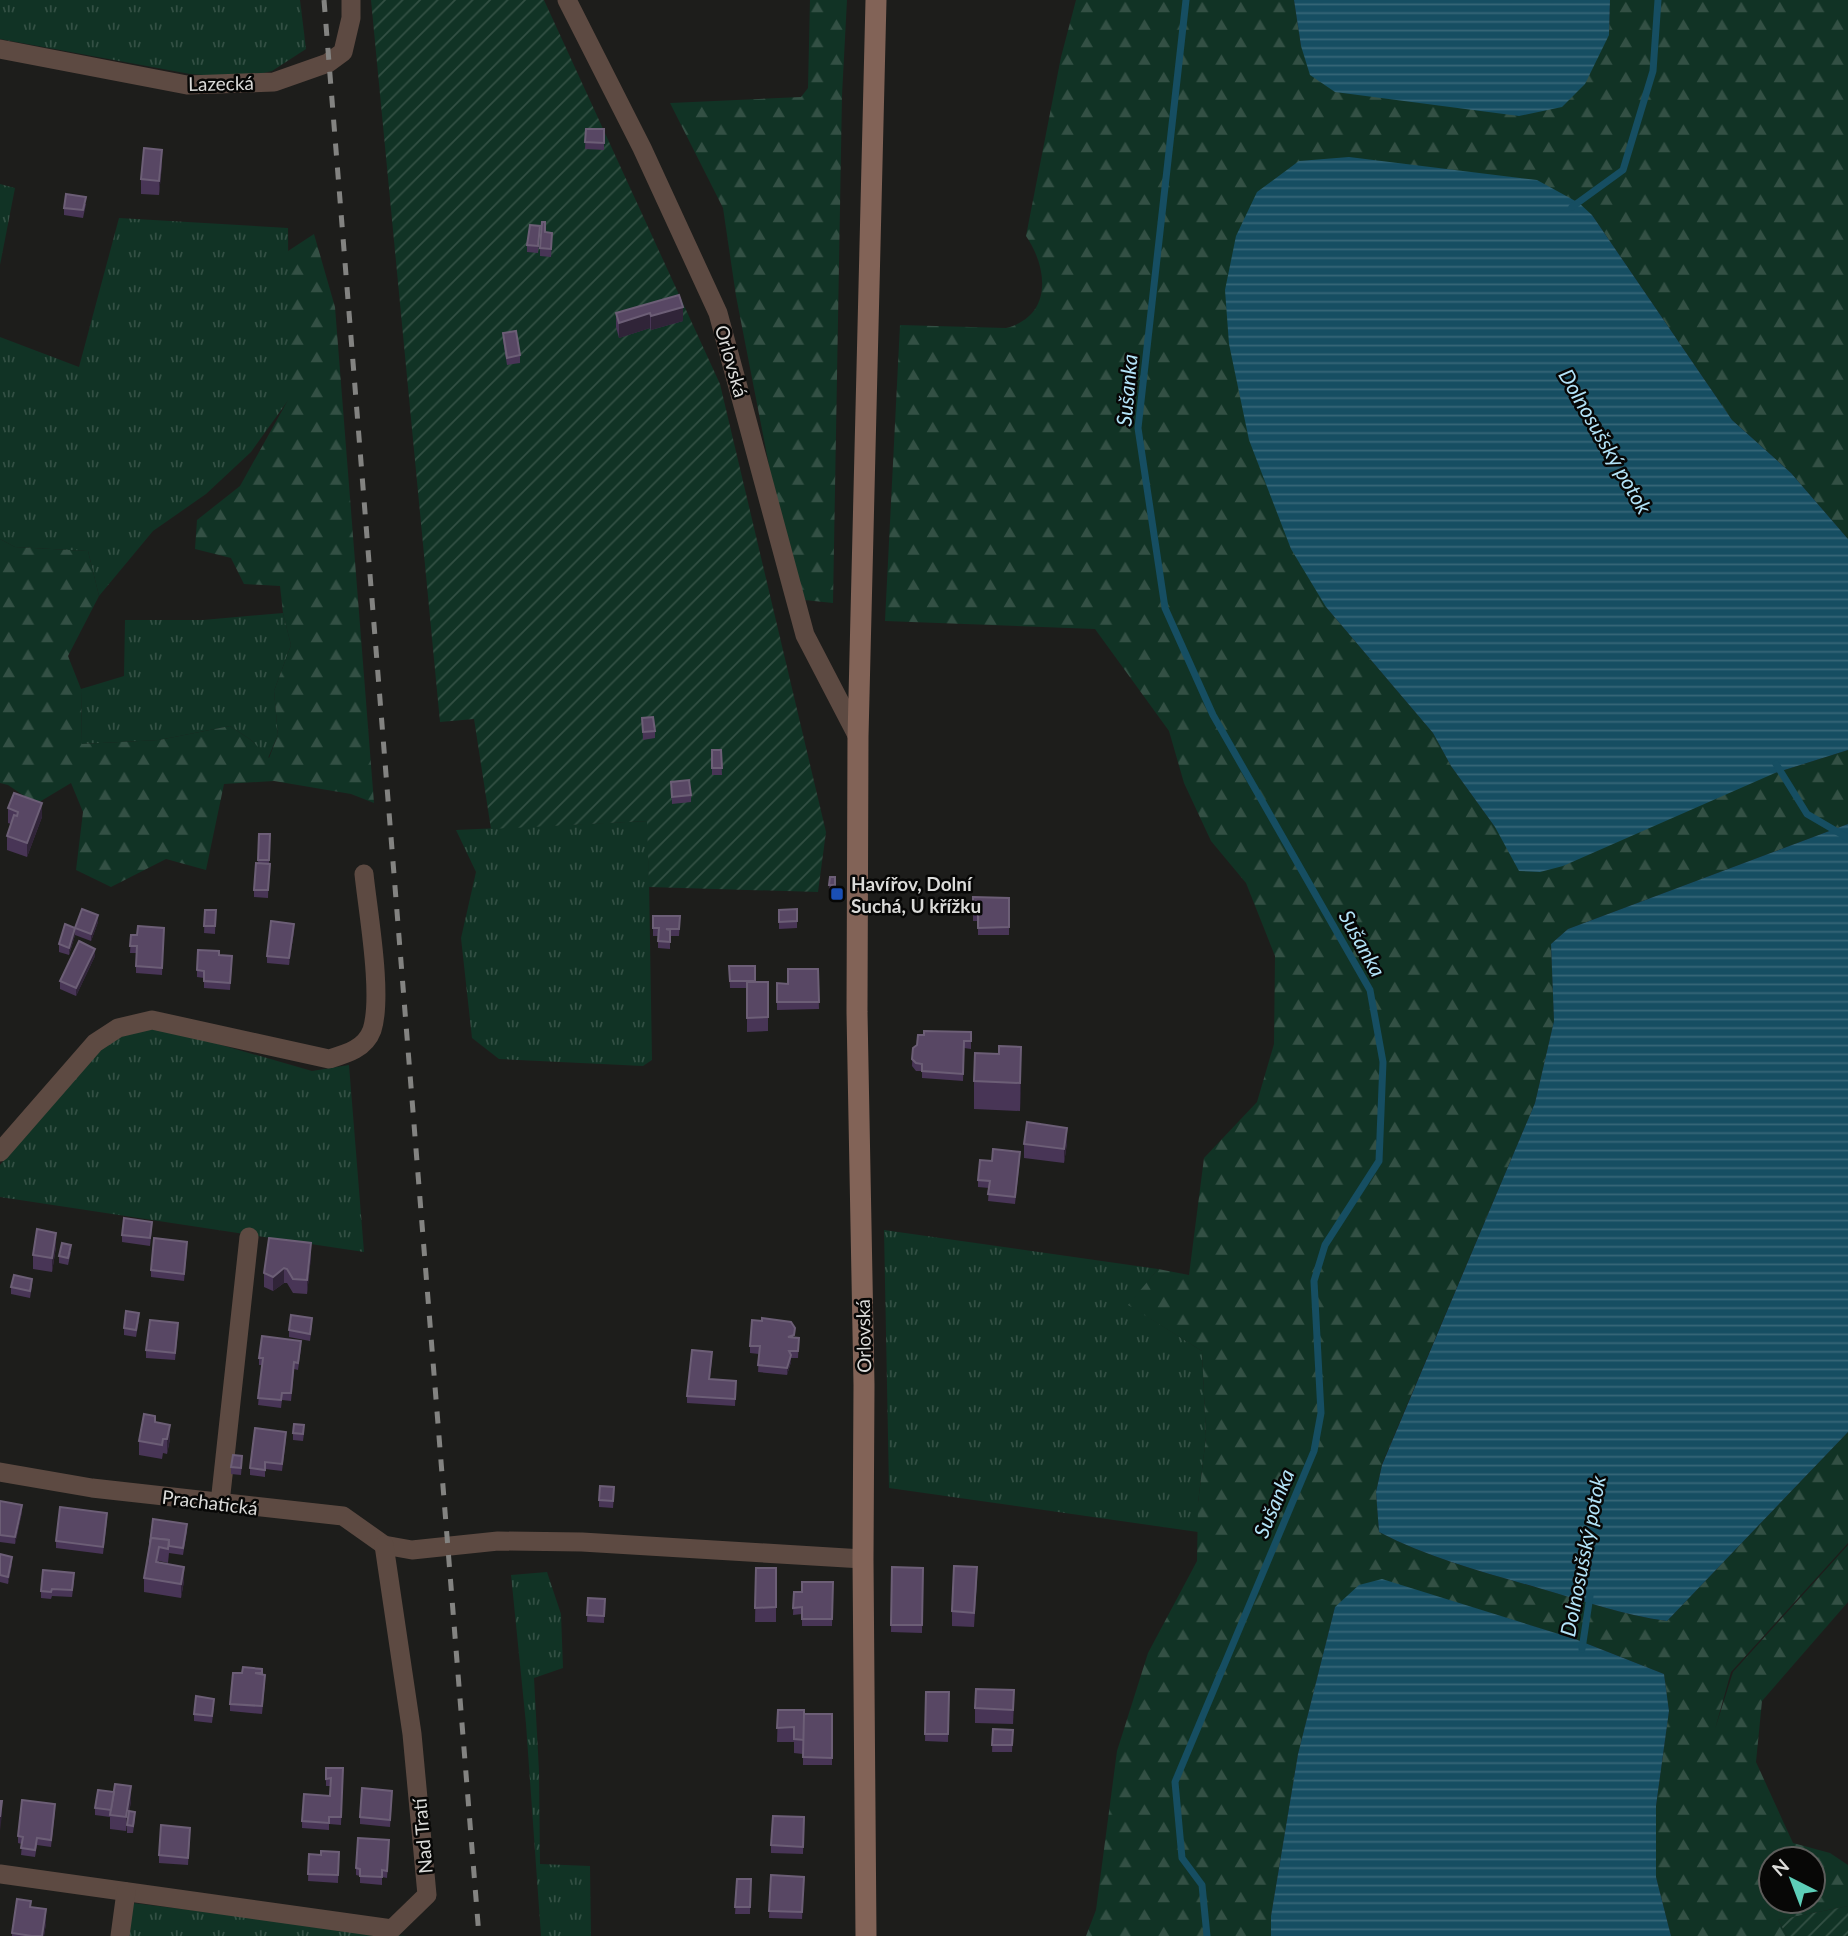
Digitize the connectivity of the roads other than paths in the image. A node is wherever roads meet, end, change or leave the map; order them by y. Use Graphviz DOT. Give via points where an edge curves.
graph roads {
  1 [pos="351,0"];
  2 [pos="567,0"];
  3 [pos="876,0"];
  4 [pos="0,50"];
  5 [pos="858,737"];
  6 [pos="363,874"];
  7 [pos="0,1152"];
  8 [pos="248,1237"];
  9 [pos="0,1472"];
  10 [pos="220,1503"];
  11 [pos="384,1545"];
  12 [pos="863,1559"];
  13 [pos="0,1874"];
  14 [pos="126,1892"];
  15 [pos="120,1936"];
  16 [pos="866,1936"];
  1 -- 4 [label="street, Lazecká" via="343,52 328,63 274,82 187,85"];
  2 -- 5 [label="street, Orlovská" via="718,313 805,635"];
  3 -- 5 [label="main road, Orlovská"];
  5 -- 12 [label="main road, Orlovská"];
  6 -- 7 [label="street" via="376,994 371,1032 353,1052 329,1059 152,1020 118,1028 95,1043"];
  8 -- 10 [label="street"];
  9 -- 10 [label="street, Prachatická"];
  10 -- 11 [label="street, Prachatická" via="344,1516"];
  11 -- 12 [label="street, Prachatická" via="412,1550 498,1541 582,1542"];
  11 -- 14 [label="street, Nad Tratí" via="412,1734 427,1895 392,1929"];
  12 -- 16 [label="main road, Orlovská"];
  13 -- 14 [label="street, Nad Tratí"];
  14 -- 15 [label="street"];
}
